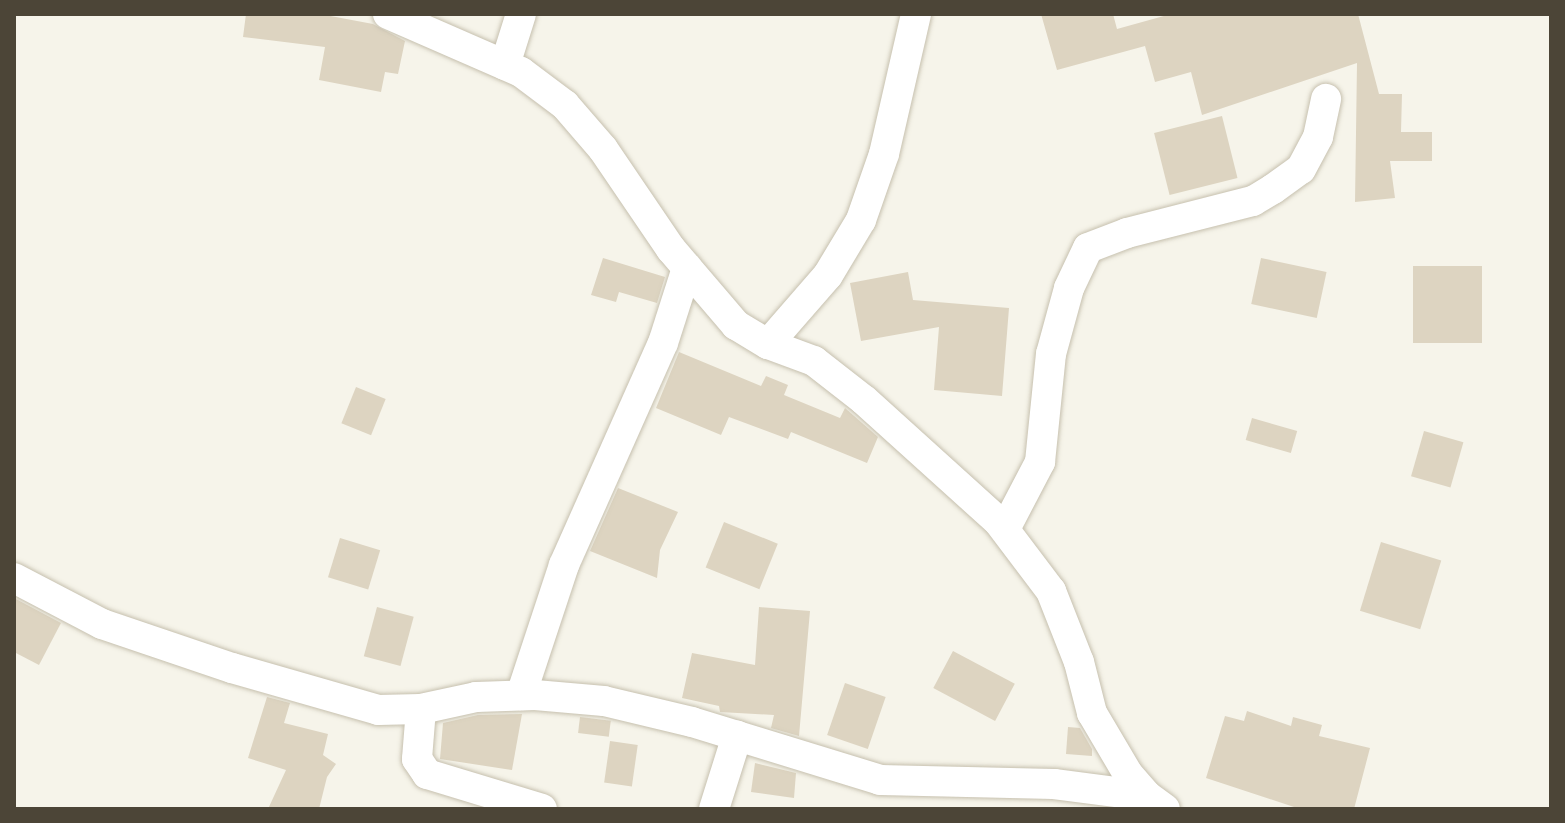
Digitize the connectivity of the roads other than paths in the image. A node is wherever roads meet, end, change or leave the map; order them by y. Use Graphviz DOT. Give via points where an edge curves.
graph roads {
  1 [pos="388,14"];
  2 [pos="521,14"];
  3 [pos="916,14"];
  4 [pos="505,65"];
  5 [pos="1326,99"];
  6 [pos="687,268"];
  7 [pos="768,344"];
  8 [pos="1005,529"];
  9 [pos="14,578"];
  10 [pos="521,695"];
  11 [pos="421,709"];
  12 [pos="737,736"];
  13 [pos="1156,803"];
  14 [pos="542,809"];
  15 [pos="714,809"];
  1 -- 4 [label="street"];
  2 -- 4 [label="street"];
  3 -- 7 [label="street" via="884,154 861,220 828,275"];
  4 -- 6 [label="street" via="565,105 603,149"];
  5 -- 8 [label="street" via="1318,137 1301,169 1273,189 1253,201 1088,248 1069,288 1051,354 1040,462"];
  6 -- 7 [label="street" via="736,325"];
  6 -- 10 [label="street" via="663,343 564,565"];
  7 -- 8 [label="street" via="814,361 864,400"];
  8 -- 13 [label="street" via="1051,591 1092,713 1128,774"];
  9 -- 11 [label="street" via="102,624 232,668 378,710"];
  10 -- 11 [label="street" via="476,697"];
  10 -- 12 [label="street" via="604,701"];
  11 -- 14 [label="street" via="417,759 427,774"];
  12 -- 13 [label="street" via="880,780 1054,784"];
  12 -- 15 [label="street"];
}
